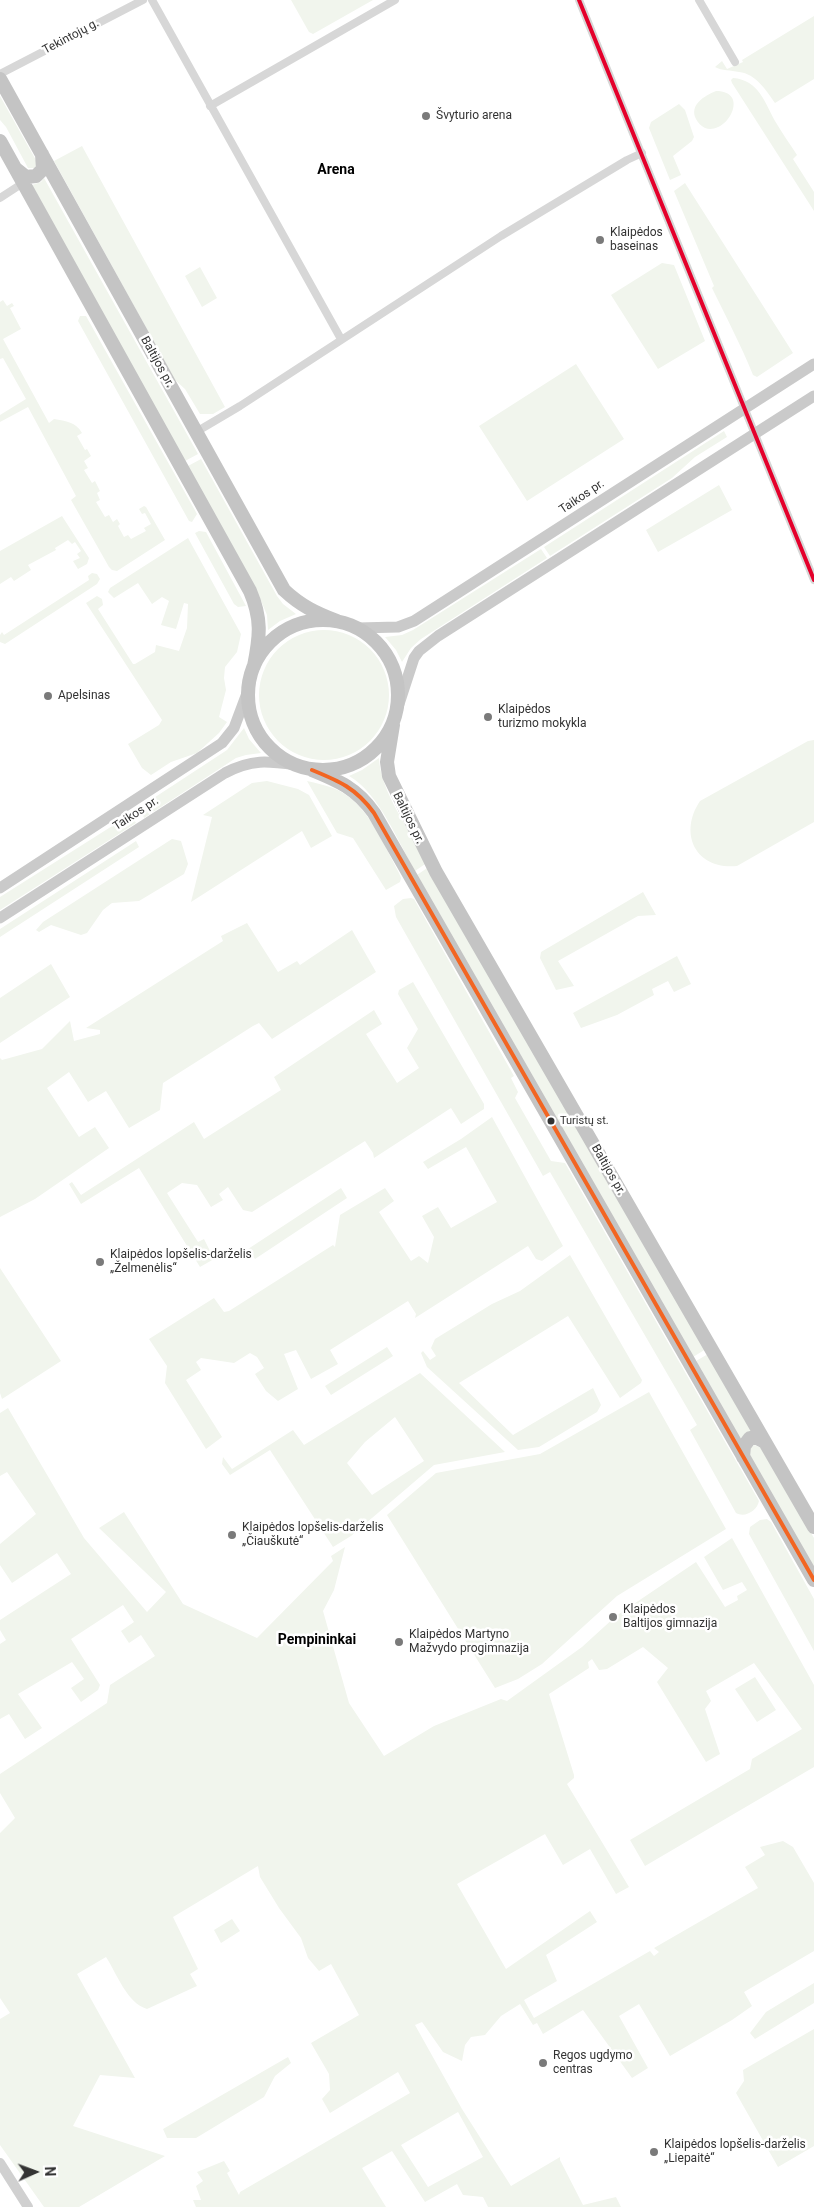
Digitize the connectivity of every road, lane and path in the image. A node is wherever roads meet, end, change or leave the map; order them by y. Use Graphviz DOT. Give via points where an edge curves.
graph roads {
  1 [pos="142,0"];
  2 [pos="152,0"];
  3 [pos="394,0"];
  4 [pos="579,0"];
  5 [pos="699,0"];
  6 [pos="735,62"];
  7 [pos="0,74"];
  8 [pos="0,79"];
  9 [pos="210,106"];
  10 [pos="0,141"];
  11 [pos="642,153"];
  12 [pos="42,154"];
  13 [pos="15,169"];
  14 [pos="23,183"];
  15 [pos="0,198"];
  16 [pos="341,340"];
  17 [pos="814,364"];
  18 [pos="814,396"];
  19 [pos="745,408"];
  20 [pos="196,432"];
  21 [pos="755,433"];
  22 [pos="814,580"];
  23 [pos="337,621"];
  24 [pos="358,628"];
  25 [pos="254,666"];
  26 [pos="249,688"];
  27 [pos="398,707"];
  28 [pos="393,725"];
  29 [pos="296,765"];
  30 [pos="312,770"];
  31 [pos="0,888"];
  32 [pos="0,918"];
  33 [pos="765,1442"];
  34 [pos="743,1457"];
  35 [pos="814,1528"];
  36 [pos="813,1577"];
  37 [pos="0,2163"];
  38 [pos="28,2207"];
  1 -- 7 [label="street, Tekintojų g."];
  2 -- 9 [label="street"];
  3 -- 9 [label="street"];
  4 -- 11 [label="street"];
  5 -- 6 [label="street"];
  8 -- 12 [label="highway, Baltijos pr."];
  9 -- 16 [label="street"];
  10 -- 13 [label="highway"];
  11 -- 16 [label="street" via="501,236"];
  11 -- 19 [label="street"];
  12 -- 13 [label="highway" via="43,169 36,176 26,177"];
  12 -- 20 [label="highway, Baltijos pr."];
  13 -- 14 [label="highway"];
  14 -- 15 [label="street"];
  14 -- 25 [label="highway" via="250,591 260,621"];
  16 -- 20 [label="street"];
  17 -- 19 [label="main road, Taikos pr."];
  18 -- 21 [label="main road"];
  19 -- 21 [label="street"];
  19 -- 24 [label="main road, Taikos pr." via="414,621 398,627"];
  20 -- 23 [label="highway, Baltijos pr." via="284,590 298,604"];
  21 -- 22 [label="street"];
  21 -- 27 [label="main road" via="438,636 414,658"];
  23 -- 24 [label="highway"];
  23 -- 25 [label="highway" via="308,621 282,632"];
  24 -- 27 [label="highway" via="386,653 398,688"];
  25 -- 26 [label="highway"];
  26 -- 29 [label="highway" via="250,710 260,734 277,754"];
  26 -- 31 [label="main road, Taikos pr." via="234,728 222,743"];
  27 -- 28 [label="highway"];
  28 -- 30 [label="highway" via="383,742 356,763 329,770"];
  28 -- 33 [label="highway, Baltijos pr." via="387,762 389,776 436,872"];
  29 -- 30 [label="highway"];
  29 -- 32 [label="main road, Taikos pr." via="254,761 238,767"];
  30 -- 34 [label="highway, Baltijos pr." via="358,793 374,813"];
  33 -- 34 [label="highway" via="750,1438 744,1446"];
  33 -- 35 [label="highway, Baltijos pr."];
  34 -- 36 [label="highway, Baltijos pr."];
  37 -- 38 [label="street"];
}
